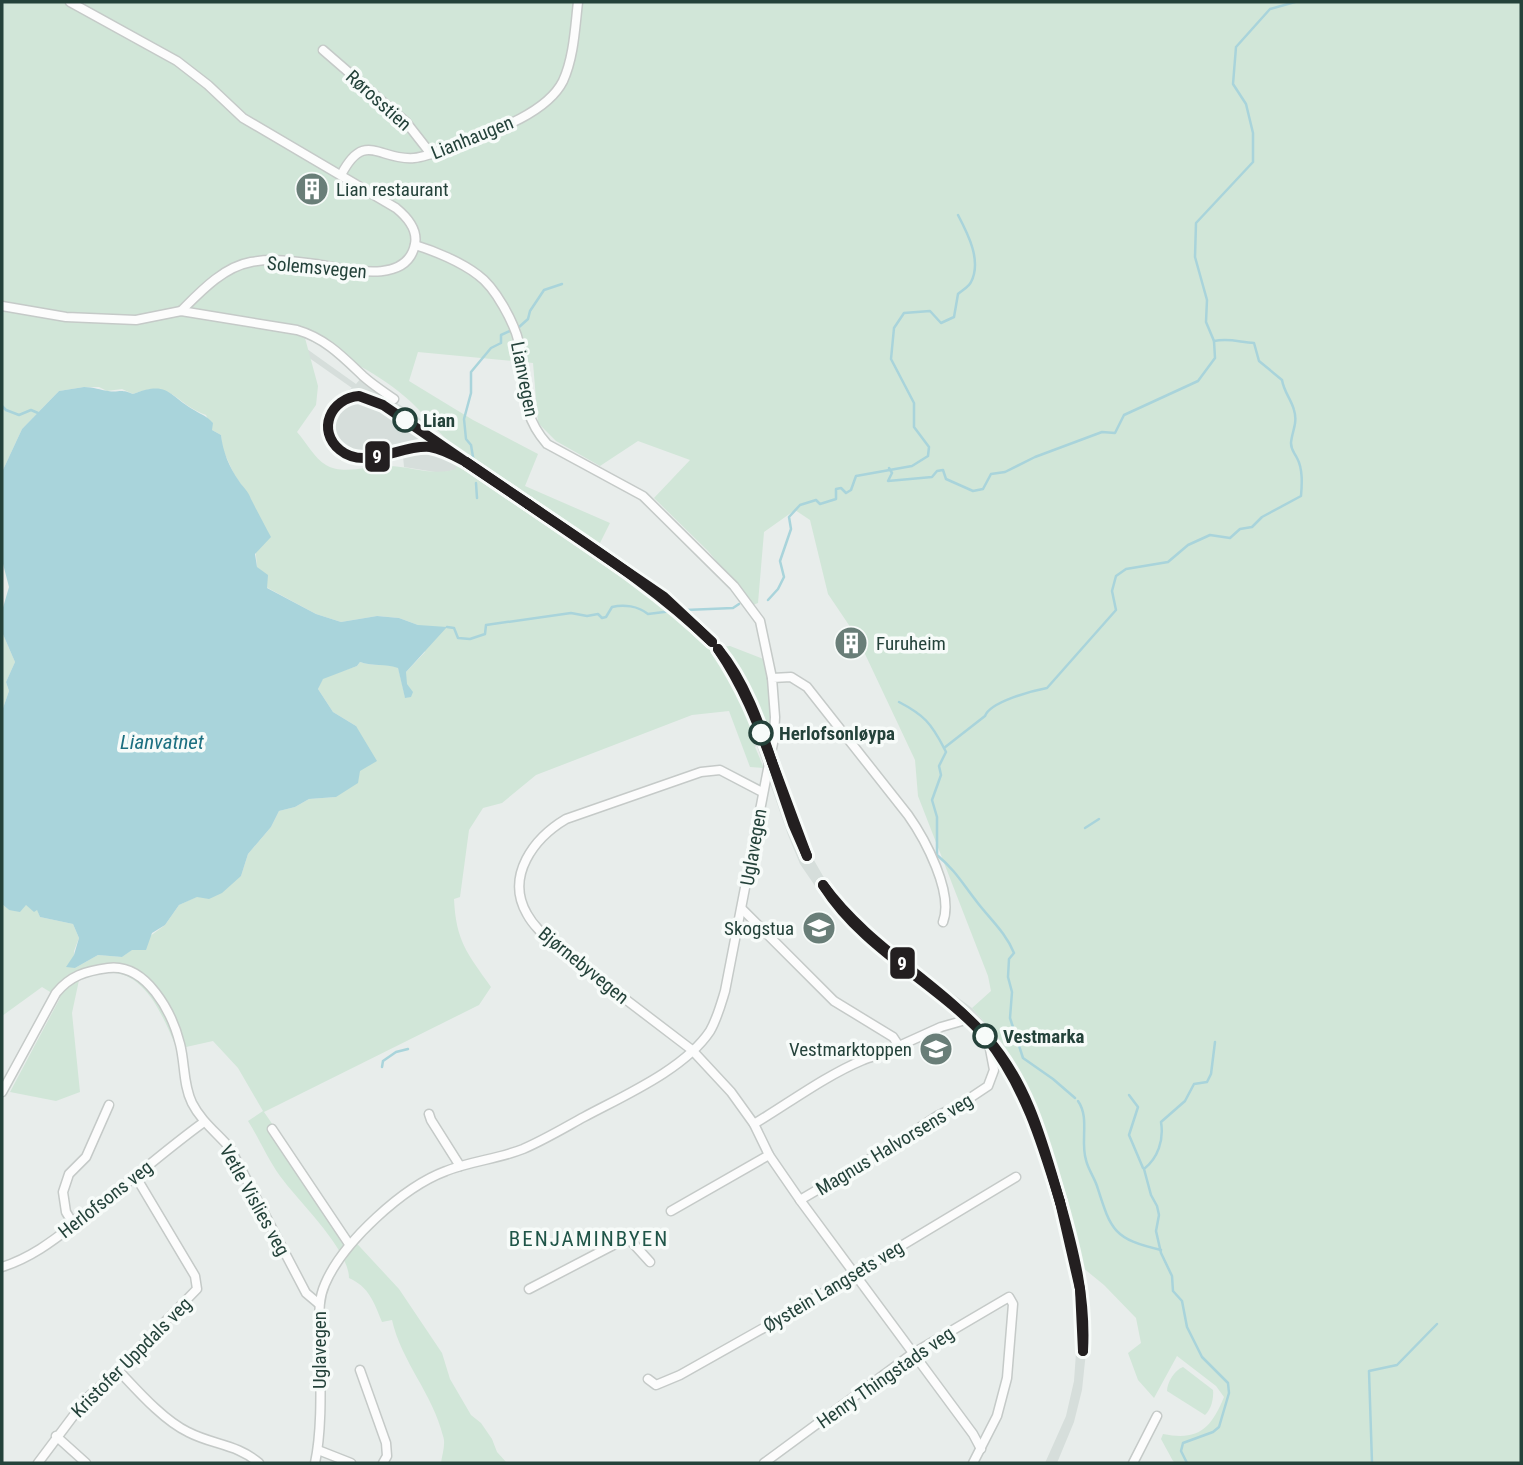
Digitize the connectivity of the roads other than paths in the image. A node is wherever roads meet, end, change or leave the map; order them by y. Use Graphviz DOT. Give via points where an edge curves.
graph roads {
  1 [pos="70,2"];
  2 [pos="578,2"];
  3 [pos="323,50"];
  4 [pos="431,154"];
  5 [pos="341,175"];
  6 [pos="415,245"];
  7 [pos="2,306"];
  8 [pos="181,311"];
  9 [pos="394,400"];
  10 [pos="772,678"];
  11 [pos="762,792"];
  12 [pos="742,909"];
  13 [pos="943,922"];
  14 [pos="962,1021"];
  15 [pos="899,1046"];
  16 [pos="990,1049"];
  17 [pos="692,1050"];
  18 [pos="2,1092"];
  19 [pos="109,1105"];
  20 [pos="429,1114"];
  21 [pos="204,1122"];
  22 [pos="754,1124"];
  23 [pos="272,1129"];
  24 [pos="769,1155"];
  25 [pos="460,1166"];
  26 [pos="136,1177"];
  27 [pos="1016,1177"];
  28 [pos="800,1200"];
  29 [pos="671,1211"];
  30 [pos="74,1225"];
  31 [pos="349,1244"];
  32 [pos="650,1262"];
  33 [pos="2,1267"];
  34 [pos="854,1275"];
  35 [pos="529,1289"];
  36 [pos="318,1304"];
  37 [pos="912,1354"];
  38 [pos="118,1370"];
  39 [pos="360,1370"];
  40 [pos="648,1379"];
  41 [pos="1157,1416"];
  42 [pos="56,1436"];
  43 [pos="981,1449"];
  44 [pos="318,1450"];
  45 [pos="38,1463"];
  46 [pos="86,1463"];
  47 [pos="259,1463"];
  48 [pos="315,1463"];
  49 [pos="351,1463"];
  50 [pos="383,1463"];
  51 [pos="764,1463"];
  52 [pos="973,1463"];
  53 [pos="1133,1463"];
  1 -- 5 [label="street" via="177,61 243,118"];
  2 -- 4 [label="street, Lianhaugen" via="571,56 563,81 551,96 504,127"];
  3 -- 4 [label="street, Rørosstien" via="406,122"];
  4 -- 5 [label="street, Lianhaugen" via="413,159 364,150 352,156"];
  5 -- 6 [label="street" via="402,213 413,227"];
  6 -- 8 [label="street, Solemsvegen" via="401,265 379,272 277,260 248,262 222,276"];
  6 -- 10 [label="street, Lianvegen" via="479,275 488,284 519,342 527,411 537,432 547,444 643,496 734,586 760,621"];
  7 -- 8 [label="street, Solemsvegen" via="66,317 136,320"];
  8 -- 9 [label="street, Solemsvegen" via="308,333 338,351"];
  10 -- 11 [label="street, Uglavegen" via="775,729"];
  10 -- 13 [label="street" via="791,677 807,687 908,814 936,870 946,909"];
  11 -- 12 [label="street, Uglavegen"];
  11 -- 17 [label="street, Bjørnebyvegen" via="720,770 701,772 566,819 536,842 522,867 521,899 536,927"];
  12 -- 15 [label="street" via="834,1001 893,1037"];
  12 -- 17 [label="street, Uglavegen" via="719,1010"];
  14 -- 15 [label="street"];
  15 -- 22 [label="street" via="828,1079"];
  16 -- 28 [label="street, Magnus Halvorsens veg" via="994,1070 988,1086"];
  17 -- 22 [label="street, Bjørnebyvegen" via="732,1092"];
  17 -- 25 [label="street, Uglavegen" via="656,1079 524,1149"];
  18 -- 21 [label="street, Vetle Vislies veg" via="67,980 116,967 143,979 157,995 177,1034 187,1088"];
  19 -- 30 [label="street" via="86,1157 69,1174 63,1192"];
  20 -- 25 [label="street"];
  21 -- 26 [label="street, Herlofsons veg"];
  21 -- 36 [label="street, Vetle Vislies veg" via="230,1148 306,1293"];
  22 -- 24 [label="street, Bjørnebyvegen"];
  23 -- 31 [label="street"];
  24 -- 28 [label="street, Bjørnebyvegen"];
  24 -- 29 [label="street"];
  25 -- 31 [label="street, Uglavegen" via="411,1189"];
  26 -- 30 [label="street, Herlofsons veg"];
  26 -- 38 [label="street, Kristofer Uppdals veg" via="197,1284 192,1295"];
  27 -- 34 [label="street, Øystein Langsets veg"];
  28 -- 34 [label="street, Bjørnebyvegen"];
  30 -- 33 [label="street, Herlofsons veg" via="36,1253"];
  31 -- 36 [label="street, Uglavegen"];
  32 -- 35 [label="street" via="630,1240 622,1240"];
  34 -- 37 [label="street, Bjørnebyvegen"];
  34 -- 40 [label="street, Øystein Langsets veg" via="672,1379 656,1385"];
  36 -- 44 [label="street, Uglavegen"];
  37 -- 43 [label="street, Bjørnebyvegen"];
  37 -- 43 [label="street, Henry Thingstads veg" via="1009,1297 1013,1304 1007,1378 997,1416"];
  37 -- 51 [label="street, Henry Thingstads veg"];
  38 -- 42 [label="street, Kristofer Uppdals veg"];
  38 -- 47 [label="street" via="189,1433 234,1447"];
  39 -- 50 [label="street" via="386,1443"];
  41 -- 53 [label="street"];
  42 -- 45 [label="street, Kristofer Uppdals veg"];
  42 -- 46 [label="street"];
  43 -- 52 [label="street"];
  44 -- 48 [label="street, Uglavegen"];
  44 -- 49 [label="street"];
}
